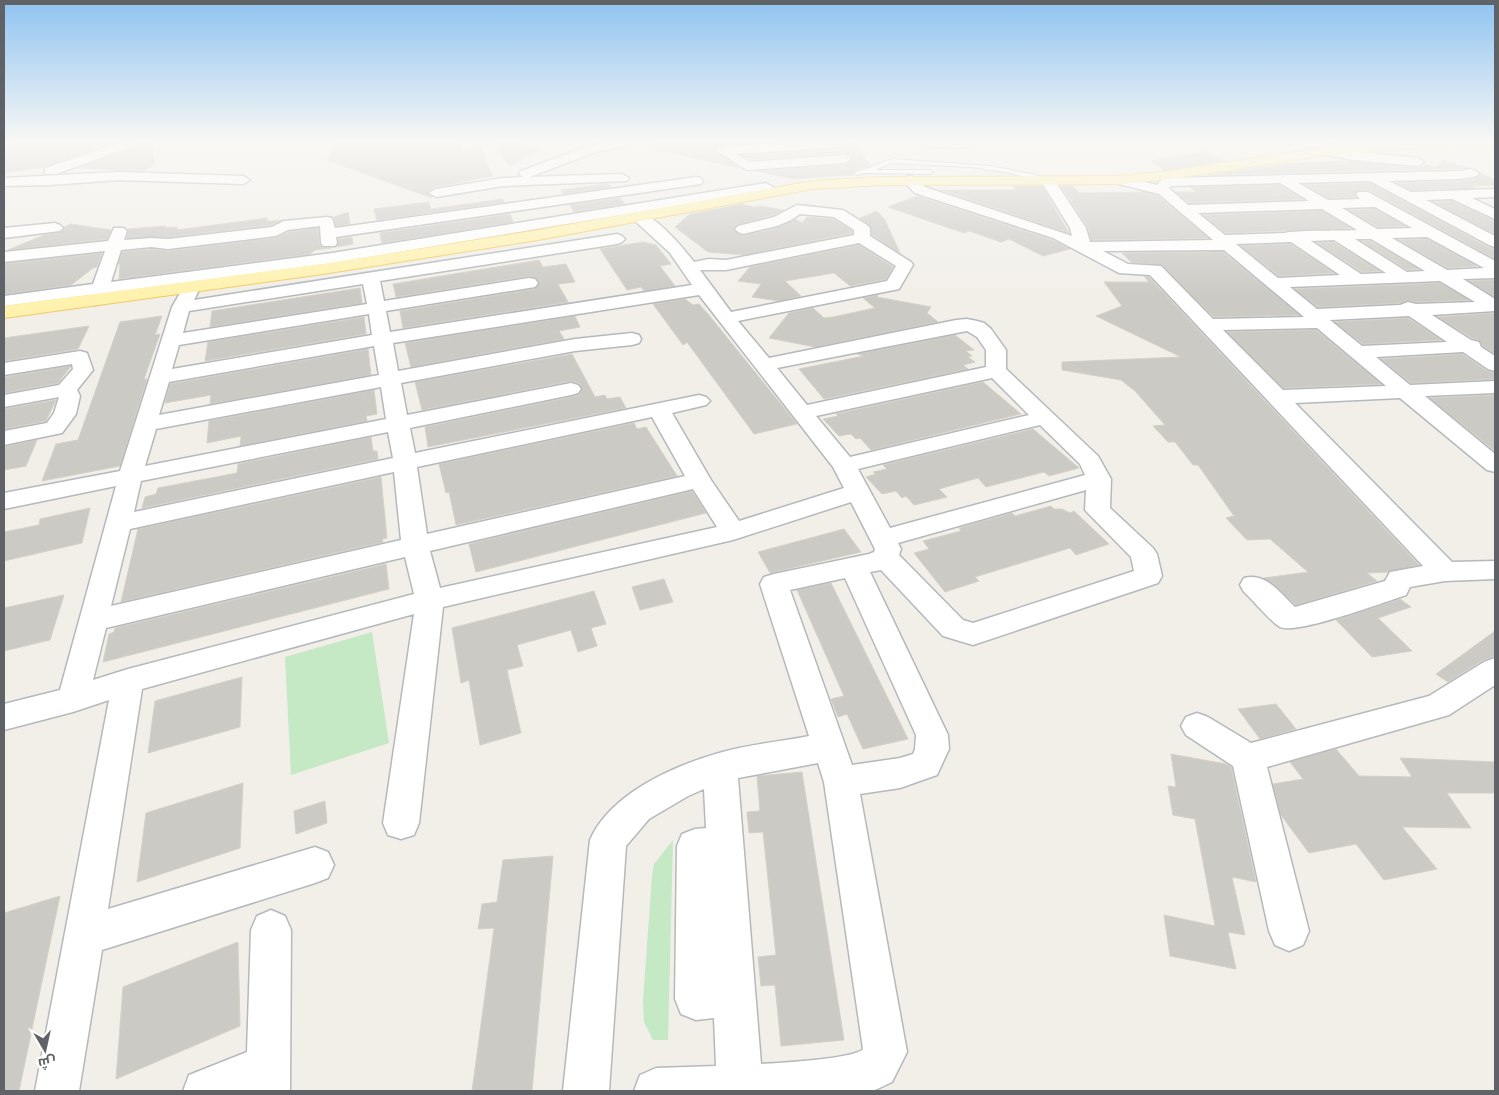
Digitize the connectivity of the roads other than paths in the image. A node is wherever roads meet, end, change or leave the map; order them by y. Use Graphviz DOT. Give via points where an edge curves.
graph roads {
  1 [pos="441,192"];
  2 [pos="515,192"];
  3 [pos="618,192"];
  4 [pos="739,192"];
  5 [pos="768,192"];
  6 [pos="926,192"];
  7 [pos="1055,192"];
  8 [pos="1171,192"];
  9 [pos="1227,192"];
  10 [pos="1269,192"];
  11 [pos="1304,192"];
  12 [pos="1355,192"];
  13 [pos="1402,192"];
  14 [pos="1448,192"];
  15 [pos="1494,192"];
  16 [pos="436,193"];
  17 [pos="1454,195"];
  18 [pos="1410,196"];
  19 [pos="1373,200"];
  20 [pos="1325,205"];
  21 [pos="1291,206"];
  22 [pos="523,207"];
  23 [pos="1250,208"];
  24 [pos="1184,209"];
  25 [pos="639,217"];
  26 [pos="1495,217"];
  27 [pos="1453,219"];
  28 [pos="1410,221"];
  29 [pos="55,228"];
  30 [pos="743,229"];
  31 [pos="119,231"];
  32 [pos="536,231"];
  33 [pos="1430,232"];
  34 [pos="4,233"];
  35 [pos="328,234"];
  36 [pos="1374,234"];
  37 [pos="1338,236"];
  38 [pos="1294,237"];
  39 [pos="862,238"];
  40 [pos="616,239"];
  41 [pos="1495,243"];
  42 [pos="1158,246"];
  43 [pos="114,247"];
  44 [pos="1083,247"];
  45 [pos="1457,247"];
  46 [pos="1223,249"];
  47 [pos="34,254"];
  48 [pos="4,257"];
  49 [pos="328,263"];
  50 [pos="4,264"];
  51 [pos="691,267"];
  52 [pos="1495,268"];
  53 [pos="1166,269"];
  54 [pos="1495,273"];
  55 [pos="1444,275"];
  56 [pos="1404,277"];
  57 [pos="370,278"];
  58 [pos="1361,279"];
  59 [pos="529,282"];
  60 [pos="1274,283"];
  61 [pos="703,289"];
  62 [pos="98,295"];
  63 [pos="186,297"];
  64 [pos="4,301"];
  65 [pos="376,306"];
  66 [pos="1495,306"];
  67 [pos="1413,310"];
  68 [pos="4,312"];
  69 [pos="726,318"];
  70 [pos="1317,319"];
  71 [pos="1207,325"];
  72 [pos="382,339"];
  73 [pos="632,339"];
  74 [pos="170,341"];
  75 [pos="1495,344"];
  76 [pos="1467,346"];
  77 [pos="1358,352"];
  78 [pos="764,365"];
  79 [pos="1495,365"];
  80 [pos="4,369"];
  81 [pos="996,371"];
  82 [pos="160,377"];
  83 [pos="389,378"];
  84 [pos="1495,387"];
  85 [pos="571,389"];
  86 [pos="66,390"];
  87 [pos="1408,392"];
  88 [pos="1278,397"];
  89 [pos="4,401"];
  90 [pos="699,401"];
  91 [pos="659,410"];
  92 [pos="802,413"];
  93 [pos="1044,418"];
  94 [pos="397,422"];
  95 [pos="146,424"];
  96 [pos="1495,437"];
  97 [pos="4,438"];
  98 [pos="1464,439"];
  99 [pos="404,463"];
  100 [pos="844,465"];
  101 [pos="1495,465"];
  102 [pos="130,476"];
  103 [pos="1099,479"];
  104 [pos="700,480"];
  105 [pos="857,492"];
  106 [pos="4,500"];
  107 [pos="118,523"];
  108 [pos="733,532"];
  109 [pos="416,545"];
  110 [pos="884,548"];
  111 [pos="854,567"];
  112 [pos="1446,572"];
  113 [pos="1493,572"];
  114 [pos="1254,584"];
  115 [pos="430,600"];
  116 [pos="95,620"];
  117 [pos="1495,670"];
  118 [pos="128,681"];
  119 [pos="73,699"];
  120 [pos="4,717"];
  121 [pos="1197,726"];
  122 [pos="1248,758"];
  123 [pos="835,764"];
  124 [pos="720,767"];
  125 [pos="401,823"];
  126 [pos="315,865"];
  127 [pos="271,930"];
  128 [pos="1288,931"];
  129 [pos="83,936"];
  130 [pos="269,1078"];
  131 [pos="740,1088"];
  132 [pos="57,1091"];
  133 [pos="205,1091"];
  134 [pos="586,1091"];
  135 [pos="656,1091"];
  1 -- 16 [label="street"];
  2 -- 22 [label="street"];
  3 -- 22 [label="street"];
  4 -- 32 [label="street"];
  5 -- 25 [label="main road"];
  6 -- 44 [label="street" via="1058,235"];
  7 -- 44 [label="street" via="1078,228"];
  8 -- 24 [label="street"];
  9 -- 23 [label="street"];
  10 -- 21 [label="street"];
  11 -- 20 [label="street"];
  12 -- 19 [label="street"];
  13 -- 18 [label="street"];
  14 -- 17 [label="street"];
  15 -- 17 [label="street"];
  17 -- 18 [label="street"];
  17 -- 26 [label="street"];
  18 -- 19 [label="street"];
  18 -- 27 [label="street"];
  19 -- 20 [label="street"];
  19 -- 28 [label="street"];
  20 -- 21 [label="street"];
  20 -- 36 [label="street"];
  21 -- 23 [label="street"];
  21 -- 37 [label="street"];
  22 -- 32 [label="street"];
  22 -- 35 [label="street"];
  23 -- 24 [label="street"];
  23 -- 38 [label="street"];
  24 -- 46 [label="street"];
  25 -- 32 [label="main road"];
  25 -- 51 [label="street" via="677,248"];
  26 -- 27 [label="street"];
  27 -- 28 [label="street"];
  27 -- 41 [label="street"];
  28 -- 33 [label="street"];
  29 -- 34 [label="street"];
  30 -- 39 [label="street" via="769,223 806,208 838,213 862,228"];
  31 -- 43 [label="street"];
  32 -- 49 [label="street"];
  33 -- 36 [label="street"];
  33 -- 45 [label="street"];
  35 -- 43 [label="street" via="327,220 255,233 254,244 186,253 188,241"];
  35 -- 49 [label="street"];
  36 -- 37 [label="street"];
  36 -- 55 [label="street"];
  37 -- 38 [label="street"];
  37 -- 56 [label="street"];
  38 -- 46 [label="street"];
  38 -- 58 [label="street"];
  39 -- 51 [label="street" via="726,265"];
  39 -- 69 [label="street" via="905,264 893,285"];
  40 -- 57 [label="street"];
  41 -- 45 [label="street"];
  42 -- 44 [label="street"];
  42 -- 46 [label="street"];
  42 -- 53 [label="street"];
  43 -- 47 [label="street"];
  43 -- 62 [label="street"];
  44 -- 53 [label="street" via="1119,266 1136,270"];
  45 -- 52 [label="street"];
  46 -- 60 [label="street" via="1248,262"];
  47 -- 48 [label="street"];
  47 -- 50 [label="street" via="29,261"];
  49 -- 62 [label="street"];
  49 -- 63 [label="main road"];
  51 -- 61 [label="street"];
  53 -- 71 [label="street"];
  54 -- 55 [label="street"];
  55 -- 56 [label="street"];
  55 -- 66 [label="street"];
  56 -- 58 [label="street"];
  57 -- 63 [label="street"];
  57 -- 65 [label="street"];
  58 -- 60 [label="street"];
  58 -- 67 [label="street"];
  59 -- 65 [label="street"];
  60 -- 70 [label="street"];
  61 -- 69 [label="street"];
  61 -- 72 [label="street"];
  62 -- 63 [label="main road"];
  62 -- 64 [label="street"];
  62 -- 68 [label="main road"];
  63 -- 74 [label="street"];
  65 -- 72 [label="street"];
  65 -- 74 [label="street"];
  66 -- 67 [label="street"];
  67 -- 70 [label="street"];
  67 -- 76 [label="street"];
  69 -- 78 [label="street"];
  70 -- 71 [label="street"];
  70 -- 77 [label="street"];
  71 -- 88 [label="street"];
  72 -- 82 [label="street"];
  72 -- 83 [label="street"];
  73 -- 83 [label="street" via="575,345"];
  74 -- 82 [label="street"];
  75 -- 76 [label="street"];
  76 -- 77 [label="street"];
  76 -- 79 [label="street"];
  77 -- 87 [label="street"];
  78 -- 81 [label="street" via="967,325 984,333 996,350"];
  78 -- 92 [label="street"];
  80 -- 86 [label="street" via="80,357 83,370"];
  81 -- 92 [label="street"];
  81 -- 93 [label="street"];
  82 -- 95 [label="street"];
  83 -- 94 [label="street"];
  83 -- 95 [label="street"];
  84 -- 87 [label="street"];
  85 -- 94 [label="street"];
  86 -- 89 [label="street"];
  86 -- 97 [label="street" via="70,396 65,414 54,428"];
  87 -- 88 [label="street"];
  87 -- 98 [label="street"];
  88 -- 112 [label="street"];
  90 -- 91 [label="street"];
  91 -- 99 [label="street"];
  91 -- 104 [label="street"];
  92 -- 100 [label="street"];
  93 -- 100 [label="street"];
  93 -- 103 [label="street" via="1090,461"];
  94 -- 99 [label="street"];
  94 -- 102 [label="street"];
  95 -- 102 [label="street"];
  96 -- 98 [label="street"];
  98 -- 101 [label="street"];
  99 -- 107 [label="street"];
  99 -- 109 [label="street"];
  100 -- 105 [label="street"];
  102 -- 106 [label="street"];
  102 -- 107 [label="street"];
  103 -- 110 [label="street"];
  103 -- 110 [label="street" via="1097,510 1144,554 1148,576 973,634 953,628"];
  104 -- 108 [label="street"];
  104 -- 109 [label="street"];
  105 -- 108 [label="street"];
  105 -- 110 [label="street" via="874,518"];
  107 -- 116 [label="street"];
  108 -- 115 [label="street"];
  109 -- 115 [label="street"];
  109 -- 116 [label="street"];
  110 -- 111 [label="street" via="876,562"];
  111 -- 123 [label="street" via="774,584"];
  111 -- 123 [label="street" via="932,735 932,749 925,765 900,773"];
  112 -- 113 [label="street"];
  112 -- 114 [label="street" via="1400,579 1396,588 1290,619"];
  115 -- 118 [label="street"];
  115 -- 125 [label="street"];
  116 -- 119 [label="street"];
  117 -- 122 [label="street" via="1438,706"];
  118 -- 119 [label="street"];
  118 -- 129 [label="street"];
  119 -- 120 [label="street"];
  121 -- 122 [label="street"];
  122 -- 128 [label="street"];
  123 -- 124 [label="street"];
  123 -- 131 [label="street" via="885,1052 875,1068 850,1078"];
  124 -- 131 [label="street"];
  124 -- 134 [label="street" via="676,785 637,808 608,840"];
  126 -- 129 [label="street"];
  127 -- 130 [label="street"];
  129 -- 132 [label="street"];
  130 -- 133 [label="street"];
  131 -- 135 [label="street"];
}
